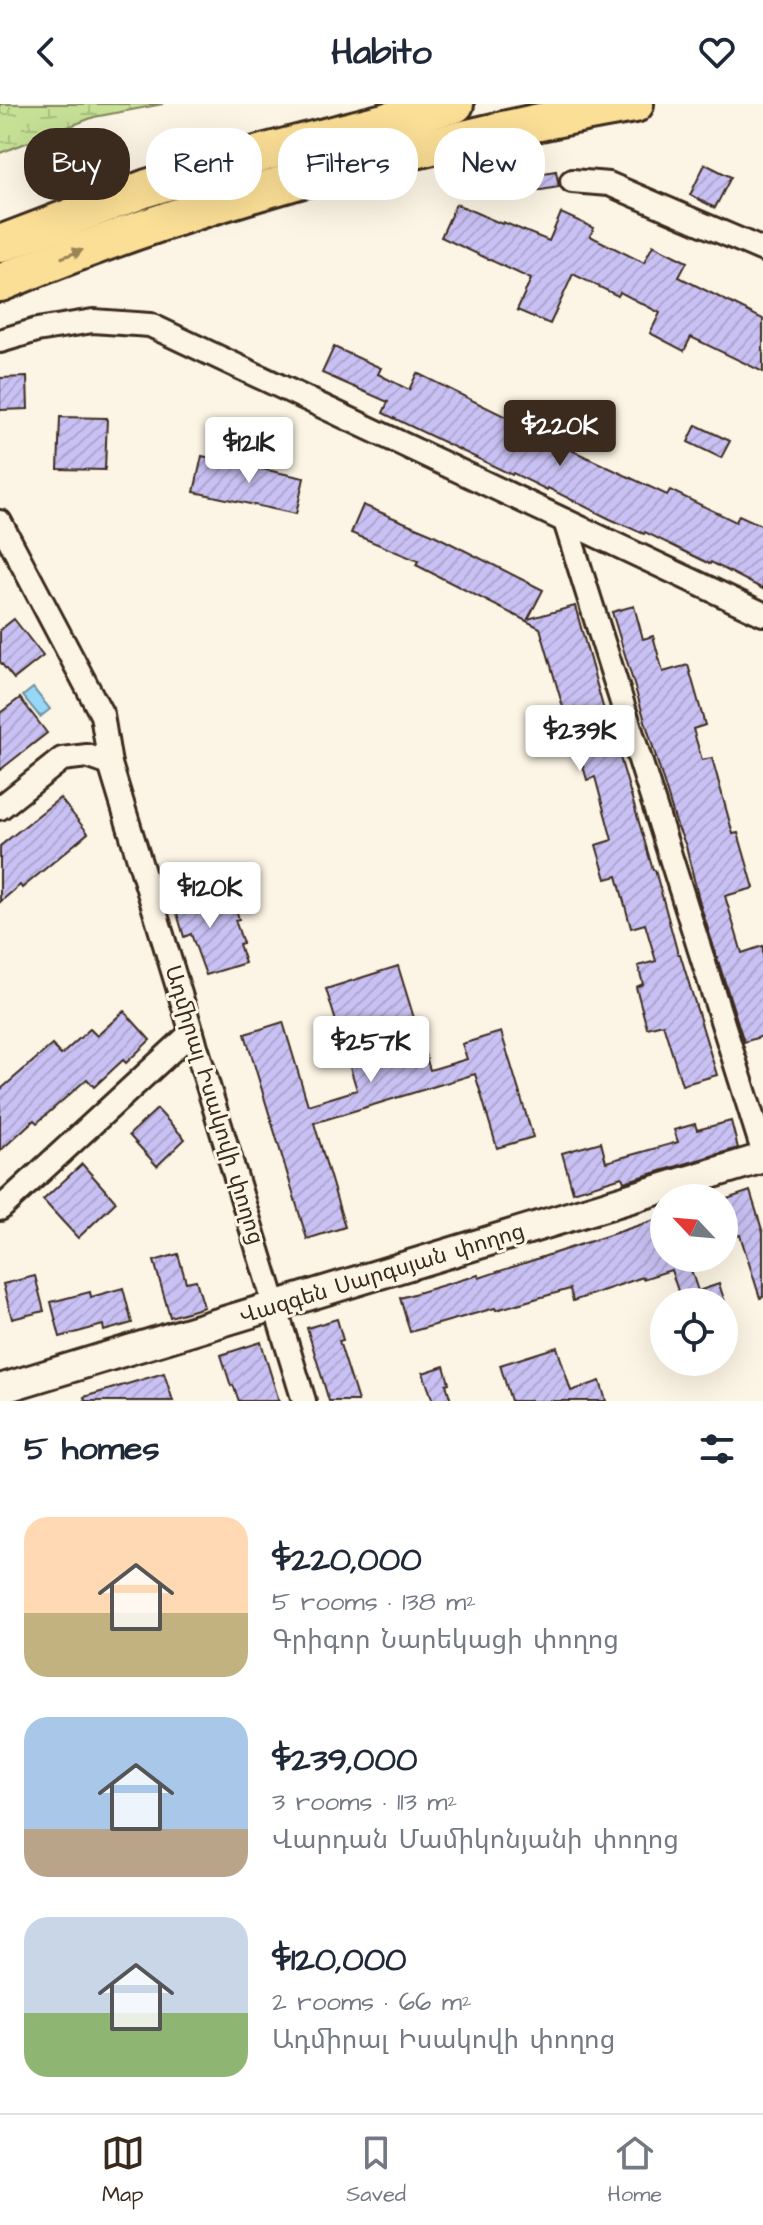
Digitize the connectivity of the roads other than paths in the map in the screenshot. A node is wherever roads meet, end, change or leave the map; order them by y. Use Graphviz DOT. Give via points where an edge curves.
graph roads {
  1 [pos="455,104"];
  2 [pos="635,104"];
  3 [pos="262,153"];
  4 [pos="572,181"];
  5 [pos="146,188"];
  6 [pos="152,200"];
  7 [pos="162,221"];
  8 [pos="0,244"];
  9 [pos="763,250"];
  10 [pos="0,283"];
  11 [pos="0,341"];
  12 [pos="565,521"];
  13 [pos="0,522"];
  14 [pos="763,614"];
  15 [pos="110,764"];
  16 [pos="0,808"];
  17 [pos="192,1032"];
  18 [pos="763,1151"];
  19 [pos="763,1158"];
  20 [pos="0,1209"];
  21 [pos="275,1306"];
  22 [pos="0,1389"];
  23 [pos="304,1401"];
  1 -- 3 [label="highway"];
  2 -- 7 [label="highway" via="410,150"];
  4 -- 9 [label="street" via="609,184"];
  5 -- 8 [label="highway"];
  6 -- 7 [label="highway"];
  10 -- 7 [label="highway, one-way"];
  11 -- 12 [label="street" via="93,321 150,325"];
  12 -- 14 [label="street"];
  12 -- 18 [label="street"];
  13 -- 15 [label="street, Ադմիրալ Իսակովի փողոց" via="102,715"];
  15 -- 16 [label="street" via="87,756 62,759"];
  15 -- 17 [label="street, Ադմիրալ Իսակովի փողոց"];
  17 -- 20 [label="street"];
  17 -- 21 [label="street, Ադմիրալ Իսակովի փողոց"];
  19 -- 21 [label="street, Վազգեն Սարգսյան փողոց"];
  21 -- 22 [label="street, Վազգեն Սարգսյան փողոց"];
  21 -- 23 [label="street, Ադմիրալ Իսակովի փողոց"];
}
